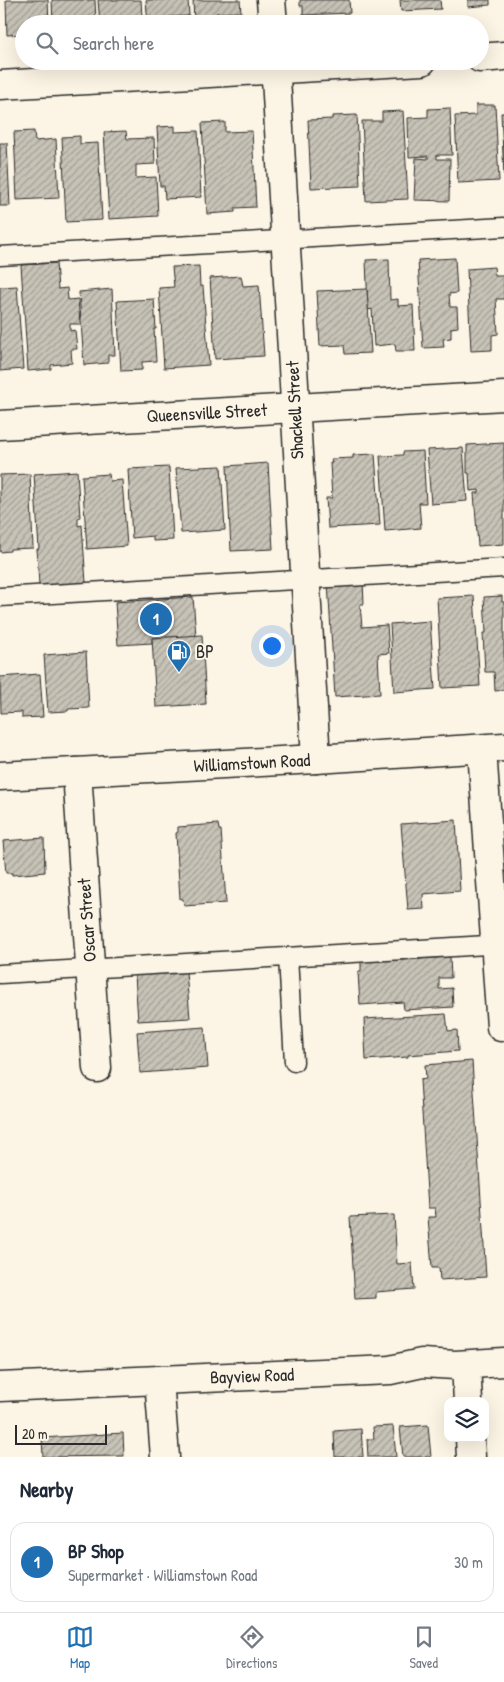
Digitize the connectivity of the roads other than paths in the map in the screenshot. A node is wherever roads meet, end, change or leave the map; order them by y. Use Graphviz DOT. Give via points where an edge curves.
graph roads {
  1 [pos="271,0"];
  2 [pos="272,15"];
  3 [pos="504,56"];
  4 [pos="489,57"];
  5 [pos="217,70"];
  6 [pos="275,70"];
  7 [pos="0,85"];
  8 [pos="504,227"];
  9 [pos="286,240"];
  10 [pos="0,256"];
  11 [pos="504,396"];
  12 [pos="294,408"];
  13 [pos="0,425"];
  14 [pos="504,568"];
  15 [pos="306,580"];
  16 [pos="0,597"];
  17 [pos="493,748"];
  18 [pos="316,759"];
  19 [pos="77,772"];
  20 [pos="0,776"];
  21 [pos="500,944"];
  22 [pos="288,957"];
  23 [pos="90,969"];
  24 [pos="0,974"];
  25 [pos="501,1027"];
  26 [pos="294,1062"];
  27 [pos="97,1068"];
  28 [pos="504,1362"];
  29 [pos="466,1364"];
  30 [pos="159,1380"];
  31 [pos="0,1387"];
  32 [pos="468,1397"];
  33 [pos="470,1442"];
  34 [pos="165,1457"];
  35 [pos="471,1457"];
  1 -- 2 [label="street"];
  3 -- 4 [label="street"];
  5 -- 7 [label="street"];
  6 -- 9 [label="street, Shackell Street"];
  8 -- 9 [label="lane"];
  9 -- 10 [label="lane"];
  9 -- 12 [label="street, Shackell Street"];
  11 -- 12 [label="street, Queensville Street"];
  12 -- 13 [label="street, Queensville Street"];
  12 -- 15 [label="street, Shackell Street"];
  14 -- 15 [label="lane"];
  15 -- 16 [label="lane"];
  15 -- 18 [label="street, Shackell Street"];
  17 -- 18 [label="street, Williamstown Road"];
  17 -- 21 [label="street"];
  18 -- 19 [label="street, Williamstown Road"];
  19 -- 20 [label="street, Williamstown Road"];
  19 -- 23 [label="street, Oscar Street"];
  21 -- 22 [label="lane"];
  21 -- 25 [label="street"];
  22 -- 23 [label="lane"];
  22 -- 26 [label="lane"];
  23 -- 24 [label="lane"];
  23 -- 27 [label="street, Oscar Street"];
  28 -- 29 [label="street, Bayview Road"];
  29 -- 30 [label="street, Bayview Road" via="422,1363 390,1370"];
  29 -- 32 [label="street"];
  30 -- 31 [label="street, Bayview Road"];
  30 -- 34 [label="street"];
  33 -- 35 [label="street"];
}
